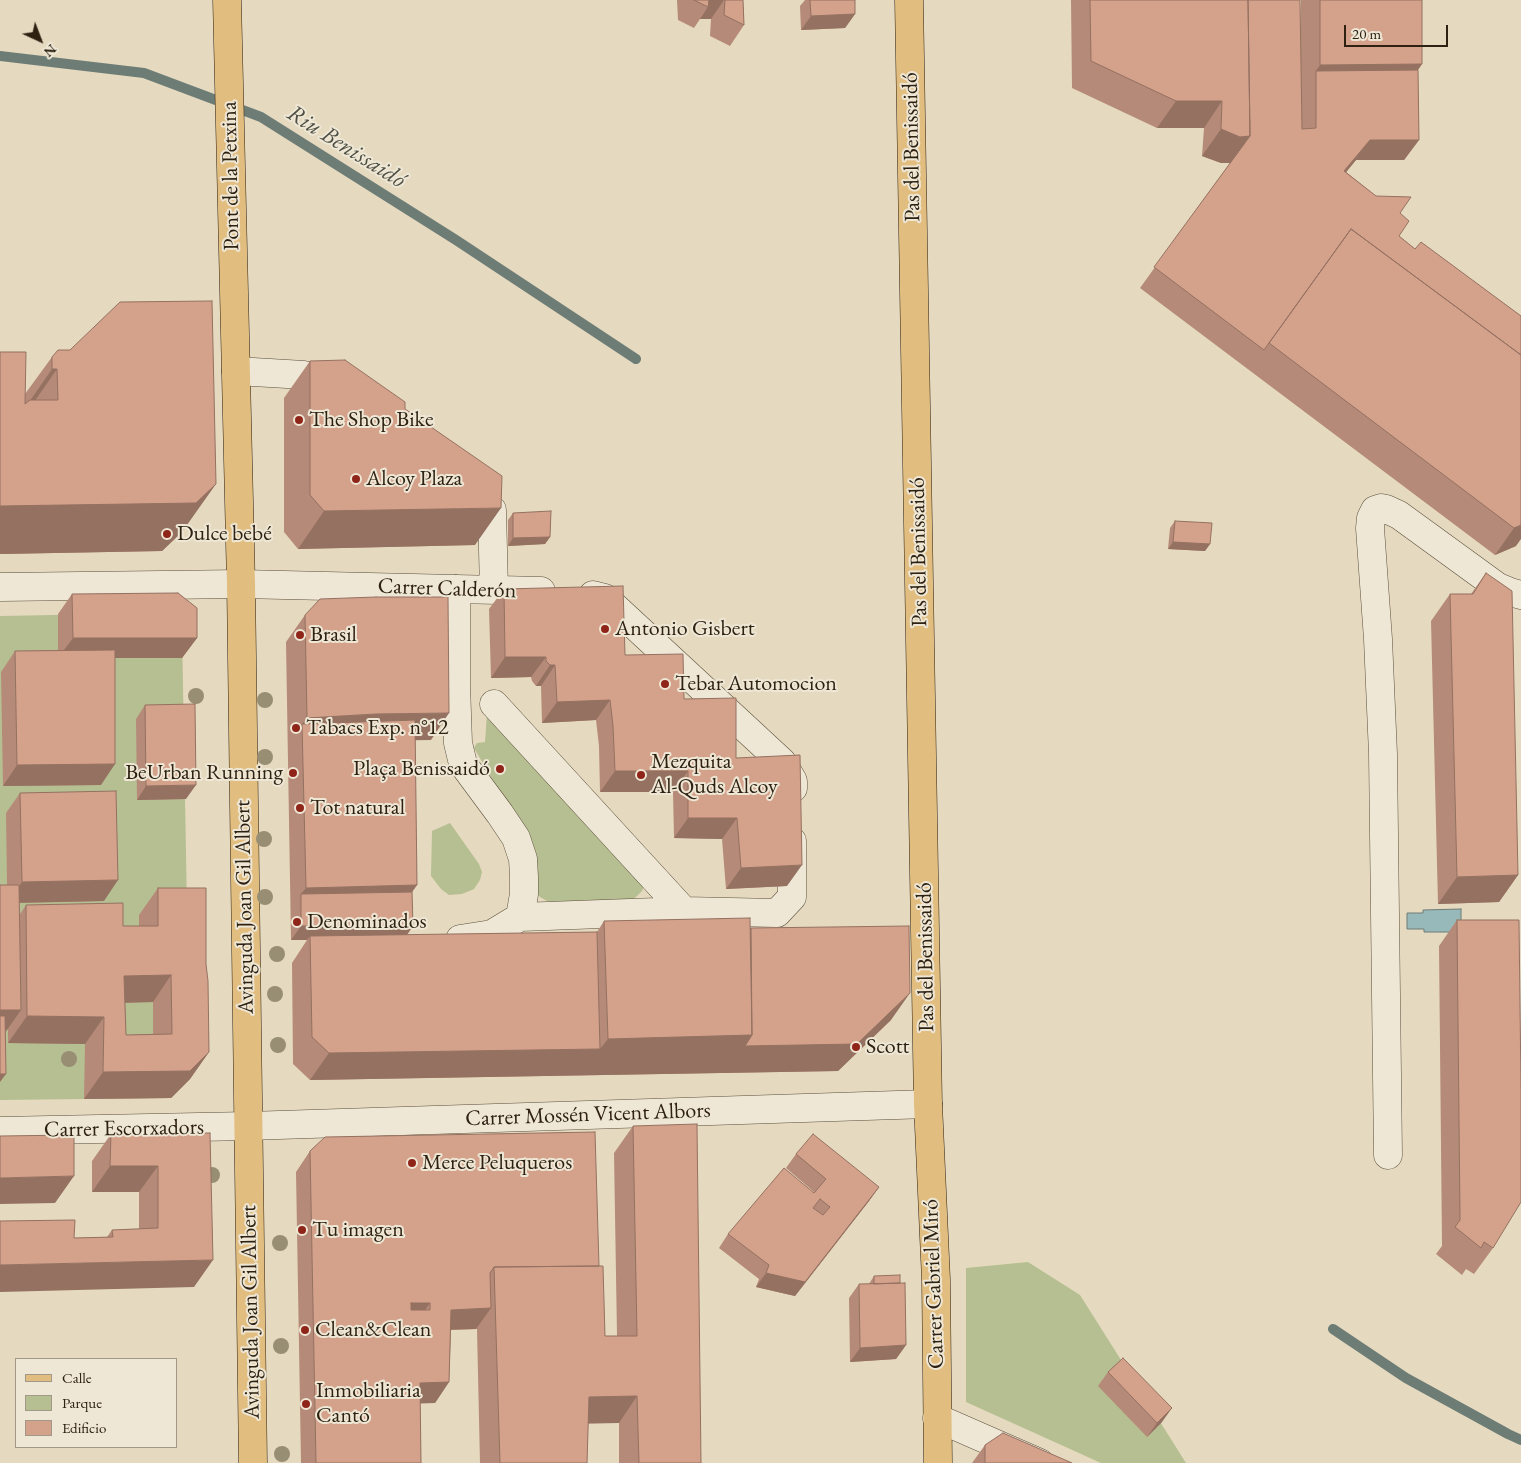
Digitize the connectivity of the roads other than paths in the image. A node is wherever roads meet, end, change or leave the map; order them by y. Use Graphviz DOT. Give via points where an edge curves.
graph roads {
  1 [pos="227,0"];
  2 [pos="909,0"];
  3 [pos="236,361"];
  4 [pos="351,408"];
  5 [pos="453,482"];
  6 [pos="241,584"];
  7 [pos="0,587"];
  8 [pos="456,589"];
  9 [pos="494,590"];
  10 [pos="1521,595"];
  11 [pos="494,704"];
  12 [pos="684,911"];
  13 [pos="520,917"];
  14 [pos="460,939"];
  15 [pos="928,1104"];
  16 [pos="248,1126"];
  17 [pos="0,1132"];
  18 [pos="1388,1155"];
  19 [pos="938,1418"];
  20 [pos="253,1463"];
  21 [pos="938,1463"];
  22 [pos="1040,1463"];
  1 -- 3 [label="main road, Pont de la Petxina"];
  2 -- 15 [label="main road, Pas del Benissaidó"];
  3 -- 4 [label="street" via="304,375"];
  3 -- 6 [label="main road, Avinguda Joan Gil Albert"];
  5 -- 9 [label="street" via="492,510"];
  6 -- 7 [label="street, Carrer Calderón"];
  6 -- 8 [label="street, Carrer Calderón"];
  6 -- 16 [label="main road, Avinguda Joan Gil Albert"];
  8 -- 9 [label="street, Carrer Calderón"];
  8 -- 13 [label="street" via="458,743 463,764 516,838 523,859 524,877"];
  9 -- 12 [label="street, Carrer Calderón" via="585,592 605,598 782,762 793,781 792,898 777,913"];
  10 -- 18 [label="street" via="1498,587 1399,515 1386,509 1375,510 1370,528 1383,754"];
  11 -- 12 [label="street"];
  12 -- 13 [label="street"];
  13 -- 14 [label="street" via="492,934"];
  15 -- 16 [label="street, Carrer Mossén Vicent Albors"];
  15 -- 19 [label="main road, Carrer Gabriel Miró"];
  16 -- 17 [label="street, Carrer Escorxadors"];
  16 -- 20 [label="main road, Avinguda Joan Gil Albert"];
  19 -- 21 [label="main road, Carrer Gabriel Miró"];
  19 -- 22 [label="street"];
}
